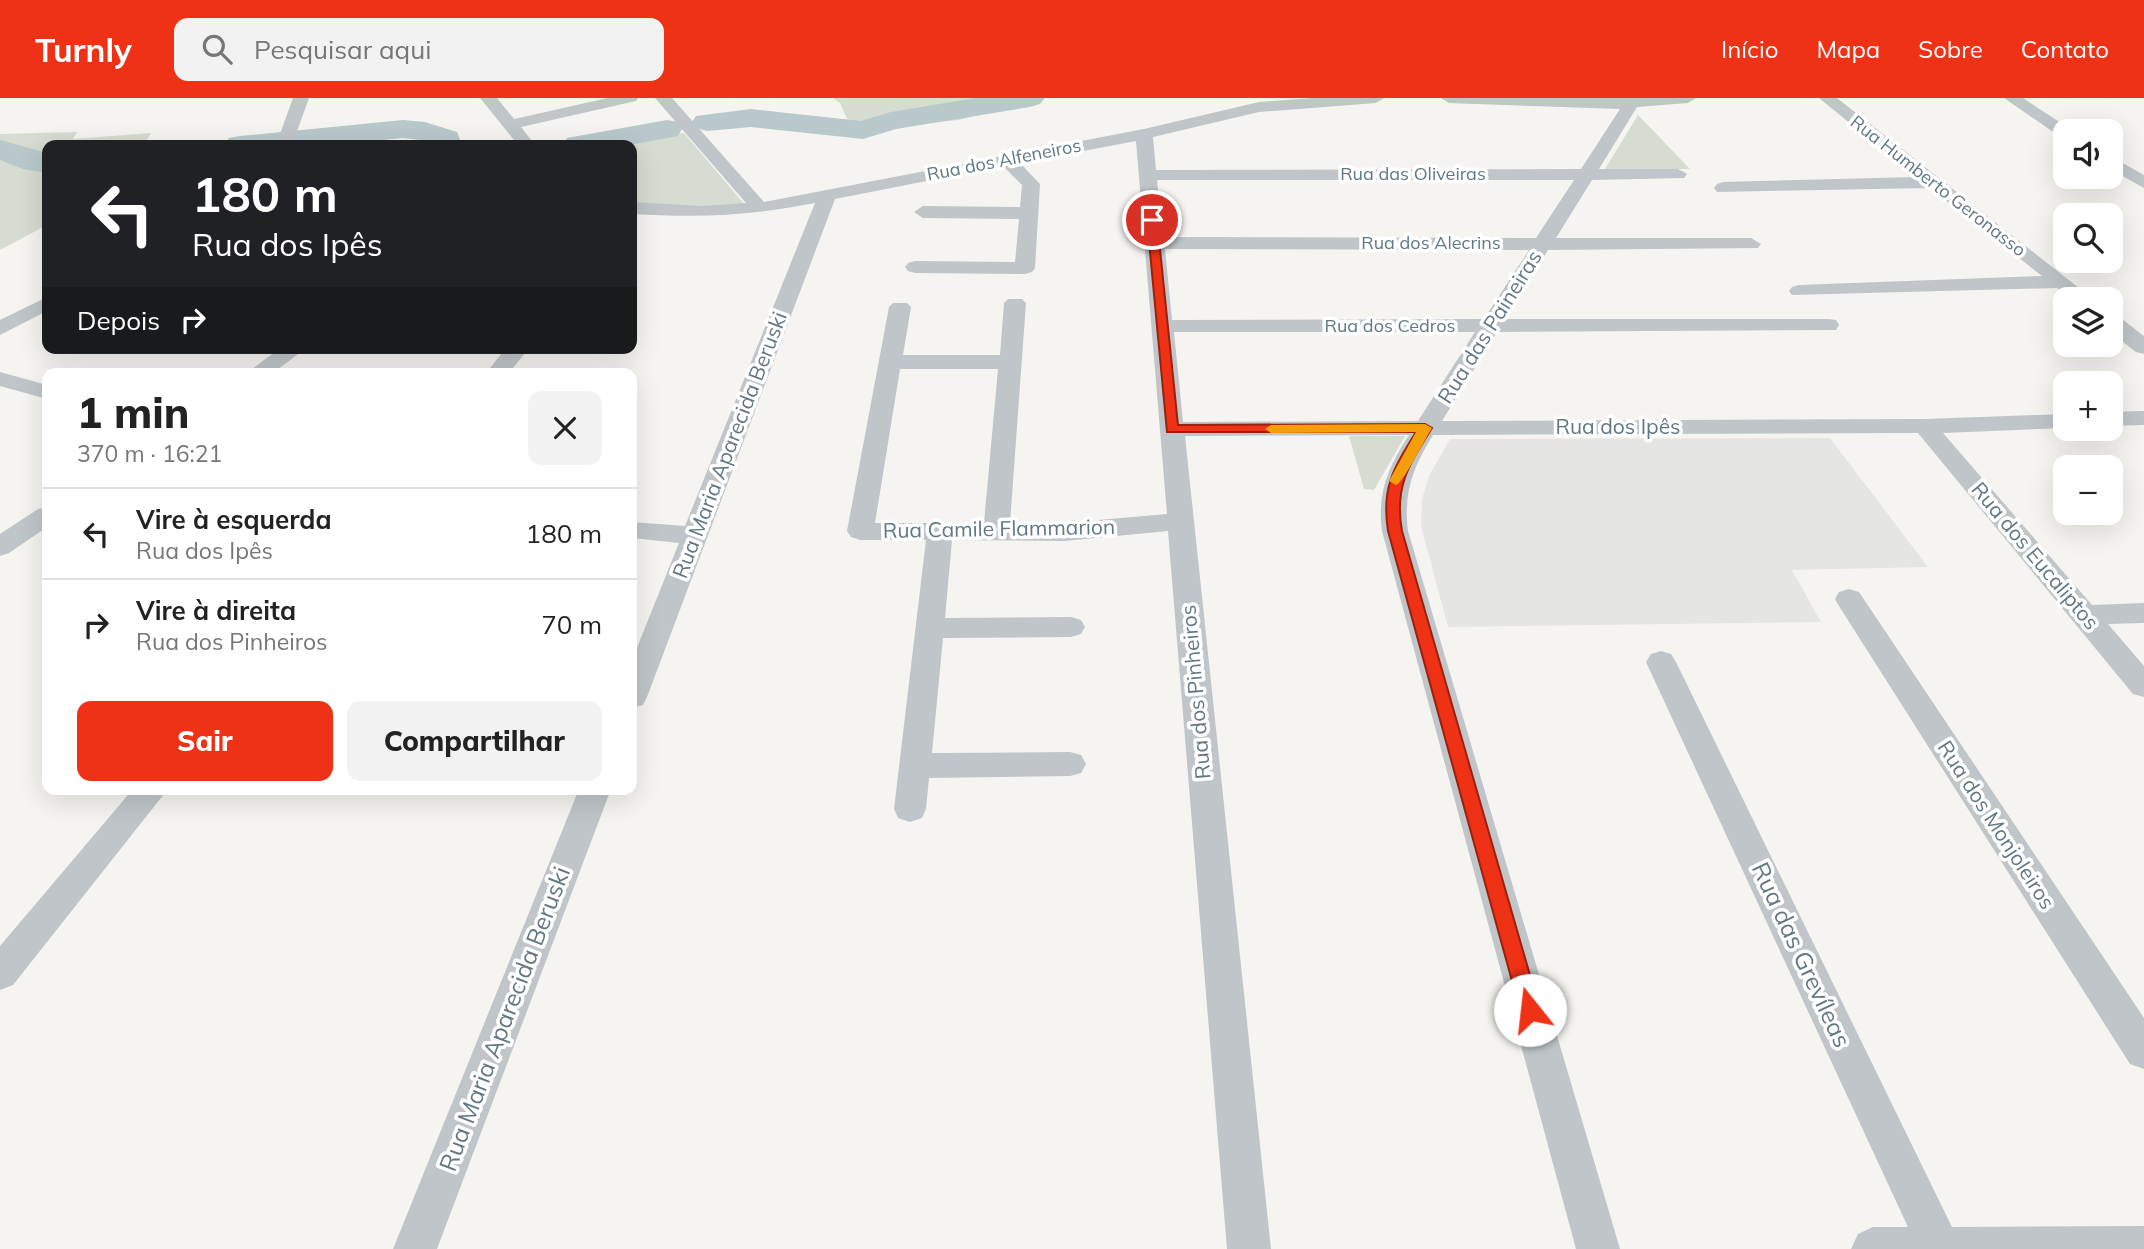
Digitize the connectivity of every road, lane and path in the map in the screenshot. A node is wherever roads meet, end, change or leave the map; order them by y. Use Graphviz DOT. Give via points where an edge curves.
graph roads {
  1 [pos="301,98"];
  2 [pos="488,98"];
  3 [pos="630,98"];
  4 [pos="663,98"];
  5 [pos="1376,98"];
  6 [pos="1449,98"];
  7 [pos="1688,98"];
  8 [pos="1827,98"];
  9 [pos="2012,98"];
  10 [pos="1631,104"];
  11 [pos="2053,124"];
  12 [pos="510,125"];
  13 [pos="1144,134"];
  14 [pos="286,140"];
  15 [pos="523,140"];
  16 [pos="1006,159"];
  17 [pos="2123,169"];
  18 [pos="1587,174"];
  19 [pos="1678,174"];
  20 [pos="1148,175"];
  21 [pos="1933,182"];
  22 [pos="2144,183"];
  23 [pos="1723,188"];
  24 [pos="828,194"];
  25 [pos="760,208"];
  26 [pos="637,209"];
  27 [pos="923,212"];
  28 [pos="1028,213"];
  29 [pos="1154,243"];
  30 [pos="1543,243"];
  31 [pos="1751,244"];
  32 [pos="915,267"];
  33 [pos="2061,282"];
  34 [pos="2067,287"];
  35 [pos="1799,290"];
  36 [pos="1015,303"];
  37 [pos="42,306"];
  38 [pos="900,307"];
  39 [pos="1828,325"];
  40 [pos="1162,326"];
  41 [pos="1491,326"];
  42 [pos="0,329"];
  43 [pos="2123,331"];
  44 [pos="2144,347"];
  45 [pos="286,354"];
  46 [pos="513,354"];
  47 [pos="890,362"];
  48 [pos="1010,362"];
  49 [pos="265,368"];
  50 [pos="502,368"];
  51 [pos="0,379"];
  52 [pos="42,391"];
  53 [pos="2144,418"];
  54 [pos="2123,419"];
  55 [pos="2053,421"];
  56 [pos="1925,426"];
  57 [pos="1425,428"];
  58 [pos="1172,429"];
  59 [pos="42,518"];
  60 [pos="1180,521"];
  61 [pos="637,530"];
  62 [pos="940,532"];
  63 [pos="996,532"];
  64 [pos="695,536"];
  65 [pos="0,547"];
  66 [pos="1849,599"];
  67 [pos="2144,613"];
  68 [pos="2085,615"];
  69 [pos="1071,627"];
  70 [pos="929,628"];
  71 [pos="1661,662"];
  72 [pos="637,683"];
  73 [pos="2144,686"];
  74 [pos="1070,764"];
  75 [pos="915,766"];
  76 [pos="147,795"];
  77 [pos="594,795"];
  78 [pos="910,809"];
  79 [pos="0,973"];
  80 [pos="2144,1051"];
  81 [pos="2144,1248"];
  82 [pos="415,1249"];
  83 [pos="1249,1249"];
  84 [pos="1598,1249"];
  85 [pos="1873,1249"];
  86 [pos="1940,1249"];
  87 [pos="2091,1249"];
  1 -- 14 [label="street"];
  2 -- 12 [label="street"];
  3 -- 12 [label="street"];
  4 -- 25 [label="street"];
  5 -- 13 [label="street, Rua dos Alfeneiros" via="1259,107"];
  6 -- 10 [label="street"];
  7 -- 10 [label="street"];
  8 -- 21 [label="street, Rua Humberto Geronasso"];
  9 -- 11 [label="street"];
  10 -- 18 [label="street, Rua das Paineiras"];
  12 -- 15 [label="street"];
  13 -- 16 [label="street, Rua dos Alfeneiros"];
  13 -- 20 [label="street, Rua dos Pinheiros"];
  16 -- 24 [label="street, Rua dos Alfeneiros"];
  16 -- 28 [label="street" via="1031,184"];
  17 -- 22 [label="street"];
  18 -- 19 [label="street, Rua das Oliveiras"];
  18 -- 20 [label="street, Rua das Oliveiras"];
  18 -- 30 [label="street, Rua das Paineiras"];
  20 -- 29 [label="street, Rua dos Pinheiros"];
  21 -- 23 [label="street"];
  21 -- 33 [label="street, Rua Humberto Geronasso"];
  24 -- 25 [label="street, Rua dos Alfeneiros"];
  24 -- 64 [label="street, Rua Maria Aparecida Beruski"];
  25 -- 26 [label="street, Rua dos Alfeneiros"];
  27 -- 28 [label="street"];
  28 -- 32 [label="street" via="1025,268"];
  29 -- 30 [label="street, Rua dos Alecrins"];
  29 -- 40 [label="street, Rua dos Pinheiros"];
  30 -- 31 [label="street, Rua dos Alecrins"];
  30 -- 41 [label="street, Rua das Paineiras"];
  33 -- 34 [label="street, Rua Humberto Geronasso"];
  33 -- 35 [label="street"];
  36 -- 48 [label="street"];
  37 -- 42 [label="street"];
  38 -- 47 [label="street"];
  39 -- 41 [label="street, Rua dos Cedros"];
  40 -- 41 [label="street, Rua dos Cedros"];
  40 -- 58 [label="street, Rua dos Pinheiros"];
  41 -- 57 [label="street, Rua das Paineiras"];
  43 -- 44 [label="street"];
  45 -- 49 [label="street"];
  46 -- 50 [label="street"];
  47 -- 48 [label="street"];
  47 -- 62 [label="street, Rua Camile Flammarion" via="860,531"];
  48 -- 63 [label="street"];
  51 -- 52 [label="street"];
  53 -- 54 [label="street"];
  55 -- 56 [label="street, Rua dos Ipês"];
  56 -- 57 [label="street, Rua dos Ipês"];
  56 -- 68 [label="street, Rua dos Eucaliptos"];
  57 -- 58 [label="street, Rua dos Ipês"];
  57 -- 84 [label="street, Rua das Paineiras" via="1394,484 1391,508 1395,531"];
  58 -- 60 [label="street, Rua dos Pinheiros"];
  59 -- 65 [label="street"];
  60 -- 63 [label="street, Rua Camile Flammarion" via="1077,531"];
  60 -- 83 [label="street, Rua dos Pinheiros"];
  61 -- 64 [label="street"];
  62 -- 63 [label="street, Rua Camile Flammarion"];
  62 -- 70 [label="street"];
  64 -- 72 [label="street, Rua Maria Aparecida Beruski"];
  66 -- 80 [label="street, Rua dos Monjoleiros"];
  67 -- 68 [label="street"];
  68 -- 73 [label="street, Rua dos Eucaliptos"];
  69 -- 70 [label="street"];
  70 -- 75 [label="street"];
  71 -- 86 [label="street, Rua das Grevíleas"];
  74 -- 75 [label="street"];
  75 -- 78 [label="street"];
  76 -- 79 [label="street"];
  77 -- 82 [label="street, Rua Maria Aparecida Beruski"];
  81 -- 87 [label="street"];
  85 -- 86 [label="street"];
  86 -- 87 [label="street"];
}
